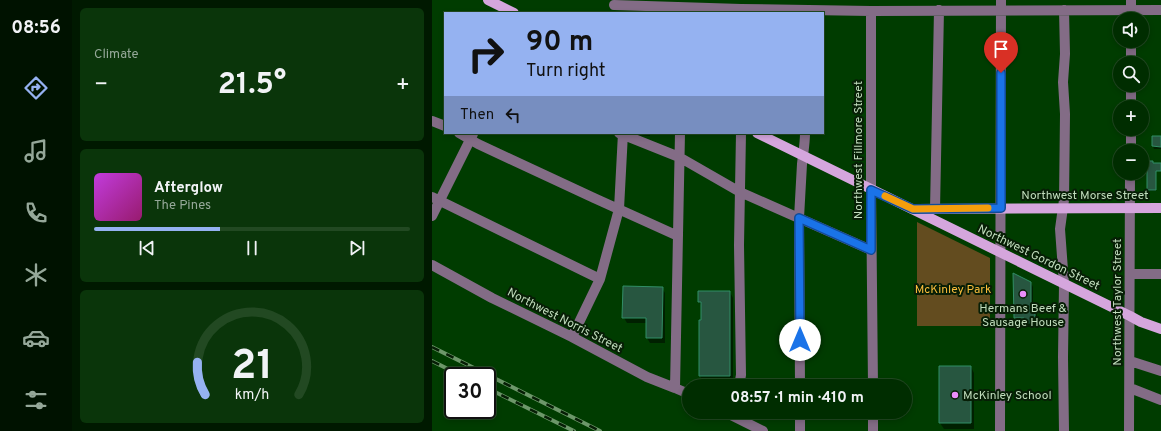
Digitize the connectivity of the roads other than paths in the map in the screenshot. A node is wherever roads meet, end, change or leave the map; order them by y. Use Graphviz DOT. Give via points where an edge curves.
graph roads {
  1 [pos="488,0"];
  2 [pos="724,4"];
  3 [pos="1001,5"];
  4 [pos="614,6"];
  5 [pos="939,10"];
  6 [pos="1064,10"];
  7 [pos="1131,10"];
  8 [pos="1161,10"];
  9 [pos="741,11"];
  10 [pos="871,11"];
  11 [pos="512,12"];
  12 [pos="805,12"];
  13 [pos="432,120"];
  14 [pos="444,126"];
  15 [pos="622,134"];
  16 [pos="680,134"];
  17 [pos="741,134"];
  18 [pos="758,134"];
  19 [pos="805,134"];
  20 [pos="473,136"];
  21 [pos="802,156"];
  22 [pos="679,157"];
  23 [pos="1130,180"];
  24 [pos="871,190"];
  25 [pos="740,192"];
  26 [pos="436,199"];
  27 [pos="1001,208"];
  28 [pos="1064,208"];
  29 [pos="1130,208"];
  30 [pos="1161,208"];
  31 [pos="619,209"];
  32 [pos="913,209"];
  33 [pos="935,209"];
  34 [pos="432,216"];
  35 [pos="799,218"];
  36 [pos="678,236"];
  37 [pos="871,250"];
  38 [pos="1000,252"];
  39 [pos="432,265"];
  40 [pos="1130,274"];
  41 [pos="1161,274"];
  42 [pos="600,279"];
  43 [pos="1064,284"];
  44 [pos="1130,316"];
  45 [pos="1161,328"];
  46 [pos="572,337"];
  47 [pos="1130,361"];
  48 [pos="1161,371"];
  49 [pos="740,379"];
  50 [pos="800,379"];
  51 [pos="873,379"];
  52 [pos="675,388"];
  53 [pos="1130,388"];
  54 [pos="682,391"];
  55 [pos="1161,400"];
  56 [pos="742,419"];
  57 [pos="800,419"];
  58 [pos="873,419"];
  59 [pos="763,431"];
  60 [pos="800,431"];
  61 [pos="873,431"];
  62 [pos="1000,431"];
  63 [pos="1064,431"];
  64 [pos="1130,431"];
  1 -- 11 [label="main road"];
  2 -- 4 [label="street"];
  2 -- 9 [label="street"];
  3 -- 5 [label="street"];
  3 -- 6 [label="street"];
  3 -- 27 [label="street"];
  5 -- 10 [label="street"];
  5 -- 33 [label="street"];
  6 -- 7 [label="street"];
  6 -- 28 [label="street"];
  7 -- 8 [label="street"];
  9 -- 12 [label="street"];
  10 -- 12 [label="street"];
  10 -- 24 [label="street, Northwest Fillmore Street"];
  13 -- 14 [label="street"];
  15 -- 22 [label="street"];
  15 -- 31 [label="street"];
  16 -- 22 [label="street"];
  17 -- 25 [label="street"];
  18 -- 21 [label="main road, Northwest Gordon Street"];
  19 -- 21 [label="street"];
  20 -- 26 [label="street"];
  20 -- 31 [label="street" via="485,147"];
  21 -- 24 [label="main road, Northwest Gordon Street"];
  21 -- 35 [label="street"];
  22 -- 25 [label="street"];
  22 -- 36 [label="street"];
  23 -- 29 [label="street, Northwest Taylor Street"];
  24 -- 32 [label="main road, Northwest Gordon Street"];
  24 -- 37 [label="street, Northwest Fillmore Street"];
  25 -- 35 [label="street"];
  25 -- 49 [label="street"];
  26 -- 34 [label="street"];
  26 -- 42 [label="street"];
  27 -- 28 [label="main road, Northwest Morse Street"];
  27 -- 33 [label="main road, Northwest Morse Street"];
  27 -- 38 [label="street"];
  28 -- 29 [label="main road, Northwest Morse Street"];
  28 -- 43 [label="street" via="1060,228"];
  29 -- 30 [label="main road, Northwest Morse Street"];
  29 -- 40 [label="street, Northwest Taylor Street"];
  31 -- 36 [label="street"];
  31 -- 42 [label="street"];
  32 -- 33 [label="main road, Northwest Morse Street"];
  32 -- 38 [label="main road, Northwest Gordon Street"];
  35 -- 37 [label="street"];
  35 -- 50 [label="street"];
  36 -- 52 [label="street"];
  37 -- 51 [label="street, Northwest Fillmore Street"];
  38 -- 43 [label="main road, Northwest Gordon Street"];
  38 -- 62 [label="street"];
  39 -- 46 [label="street, Northwest Norris Street"];
  40 -- 41 [label="street"];
  40 -- 44 [label="street, Northwest Taylor Street"];
  42 -- 46 [label="street"];
  43 -- 44 [label="main road, Northwest Gordon Street"];
  43 -- 63 [label="street"];
  44 -- 45 [label="main road, Northwest Gordon Street"];
  44 -- 47 [label="street, Northwest Taylor Street"];
  46 -- 52 [label="street, Northwest Norris Street" via="648,377"];
  47 -- 48 [label="street"];
  47 -- 53 [label="street, Northwest Taylor Street"];
  52 -- 54 [label="street, Northwest Norris Street"];
  53 -- 55 [label="street"];
  53 -- 64 [label="street, Northwest Taylor Street"];
  56 -- 59 [label="street"];
  57 -- 60 [label="street"];
  58 -- 61 [label="street"];
}
